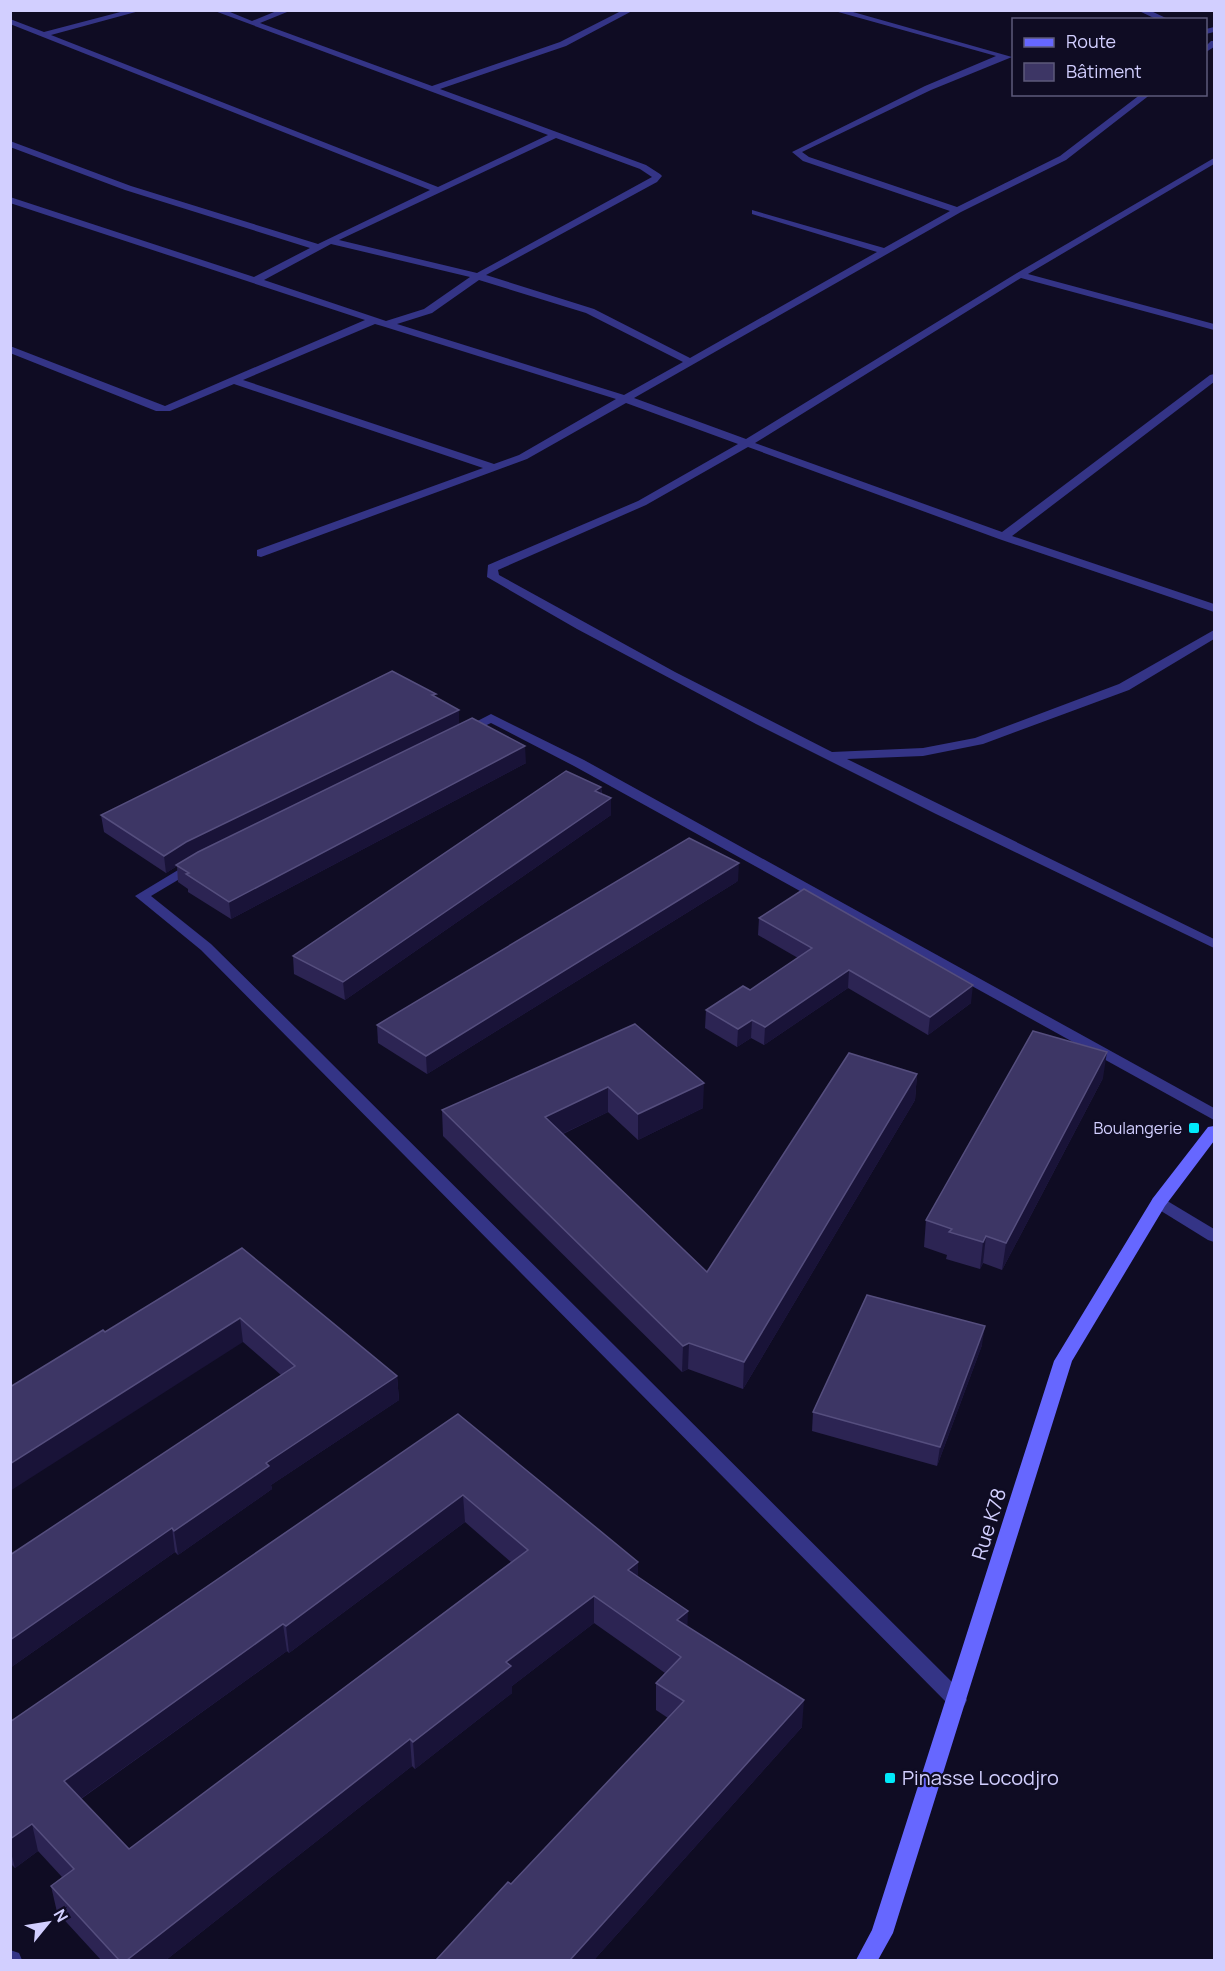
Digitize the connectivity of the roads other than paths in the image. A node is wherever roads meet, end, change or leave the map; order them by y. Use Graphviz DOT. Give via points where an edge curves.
graph roads {
  1 [pos="139,10"];
  2 [pos="216,10"];
  3 [pos="288,10"];
  4 [pos="835,10"];
  5 [pos="875,10"];
  6 [pos="1141,10"];
  7 [pos="627,11"];
  8 [pos="857,16"];
  9 [pos="1161,18"];
  10 [pos="10,21"];
  11 [pos="251,24"];
  12 [pos="45,34"];
  13 [pos="1009,58"];
  14 [pos="430,90"];
  15 [pos="1145,96"];
  16 [pos="556,135"];
  17 [pos="10,144"];
  18 [pos="1215,161"];
  19 [pos="440,191"];
  20 [pos="10,200"];
  21 [pos="958,210"];
  22 [pos="755,212"];
  23 [pos="330,241"];
  24 [pos="318,247"];
  25 [pos="885,251"];
  26 [pos="1020,275"];
  27 [pos="478,276"];
  28 [pos="257,280"];
  29 [pos="381,322"];
  30 [pos="1215,327"];
  31 [pos="10,349"];
  32 [pos="689,361"];
  33 [pos="1215,377"];
  34 [pos="236,381"];
  35 [pos="626,399"];
  36 [pos="747,443"];
  37 [pos="495,468"];
  38 [pos="1003,537"];
  39 [pos="261,553"];
  40 [pos="1215,608"];
  41 [pos="1215,634"];
  42 [pos="449,739"];
  43 [pos="827,756"];
  44 [pos="205,859"];
  45 [pos="1215,944"];
  46 [pos="1214,1128"];
  47 [pos="1159,1202"];
  48 [pos="1215,1236"];
  49 [pos="957,1700"];
  50 [pos="867,1960"];
  1 -- 12 [label="street"];
  2 -- 11 [label="street"];
  3 -- 11 [label="street"];
  4 -- 8 [label="street"];
  5 -- 8 [label="street"];
  6 -- 9 [label="street"];
  7 -- 14 [label="street" via="562,44"];
  8 -- 13 [label="street"];
  10 -- 12 [label="street"];
  11 -- 14 [label="street"];
  12 -- 19 [label="street"];
  13 -- 21 [label="street" via="928,88 796,152 806,159"];
  14 -- 16 [label="street"];
  15 -- 21 [label="street" via="1063,158"];
  16 -- 19 [label="street"];
  16 -- 27 [label="street" via="644,167 657,176"];
  17 -- 24 [label="street" via="128,188"];
  18 -- 26 [label="street"];
  19 -- 23 [label="street"];
  20 -- 28 [label="street"];
  21 -- 25 [label="street"];
  22 -- 25 [label="street"];
  23 -- 24 [label="street"];
  23 -- 27 [label="street"];
  24 -- 28 [label="street"];
  25 -- 32 [label="street"];
  26 -- 30 [label="street"];
  26 -- 36 [label="street"];
  27 -- 29 [label="street" via="422,314"];
  27 -- 32 [label="street" via="590,310"];
  28 -- 29 [label="street"];
  29 -- 34 [label="street"];
  29 -- 35 [label="street"];
  31 -- 34 [label="street" via="156,408 173,407"];
  32 -- 35 [label="street"];
  33 -- 38 [label="street"];
  34 -- 37 [label="street"];
  35 -- 36 [label="street"];
  35 -- 37 [label="street" via="523,457"];
  36 -- 38 [label="street"];
  36 -- 43 [label="street" via="642,503 498,565 491,573 614,646"];
  37 -- 39 [label="street"];
  38 -- 40 [label="street"];
  41 -- 43 [label="street" via="1124,687 978,741 923,752"];
  42 -- 46 [label="street" via="491,718 579,763"];
  43 -- 45 [label="street"];
  44 -- 49 [label="street" via="142,896 206,948 299,1039"];
  46 -- 47 [label="street, Rue K78"];
  47 -- 48 [label="street"];
  47 -- 49 [label="street, Rue K78" via="1063,1361"];
  49 -- 50 [label="street, Rue K78" via="882,1933"];
}
